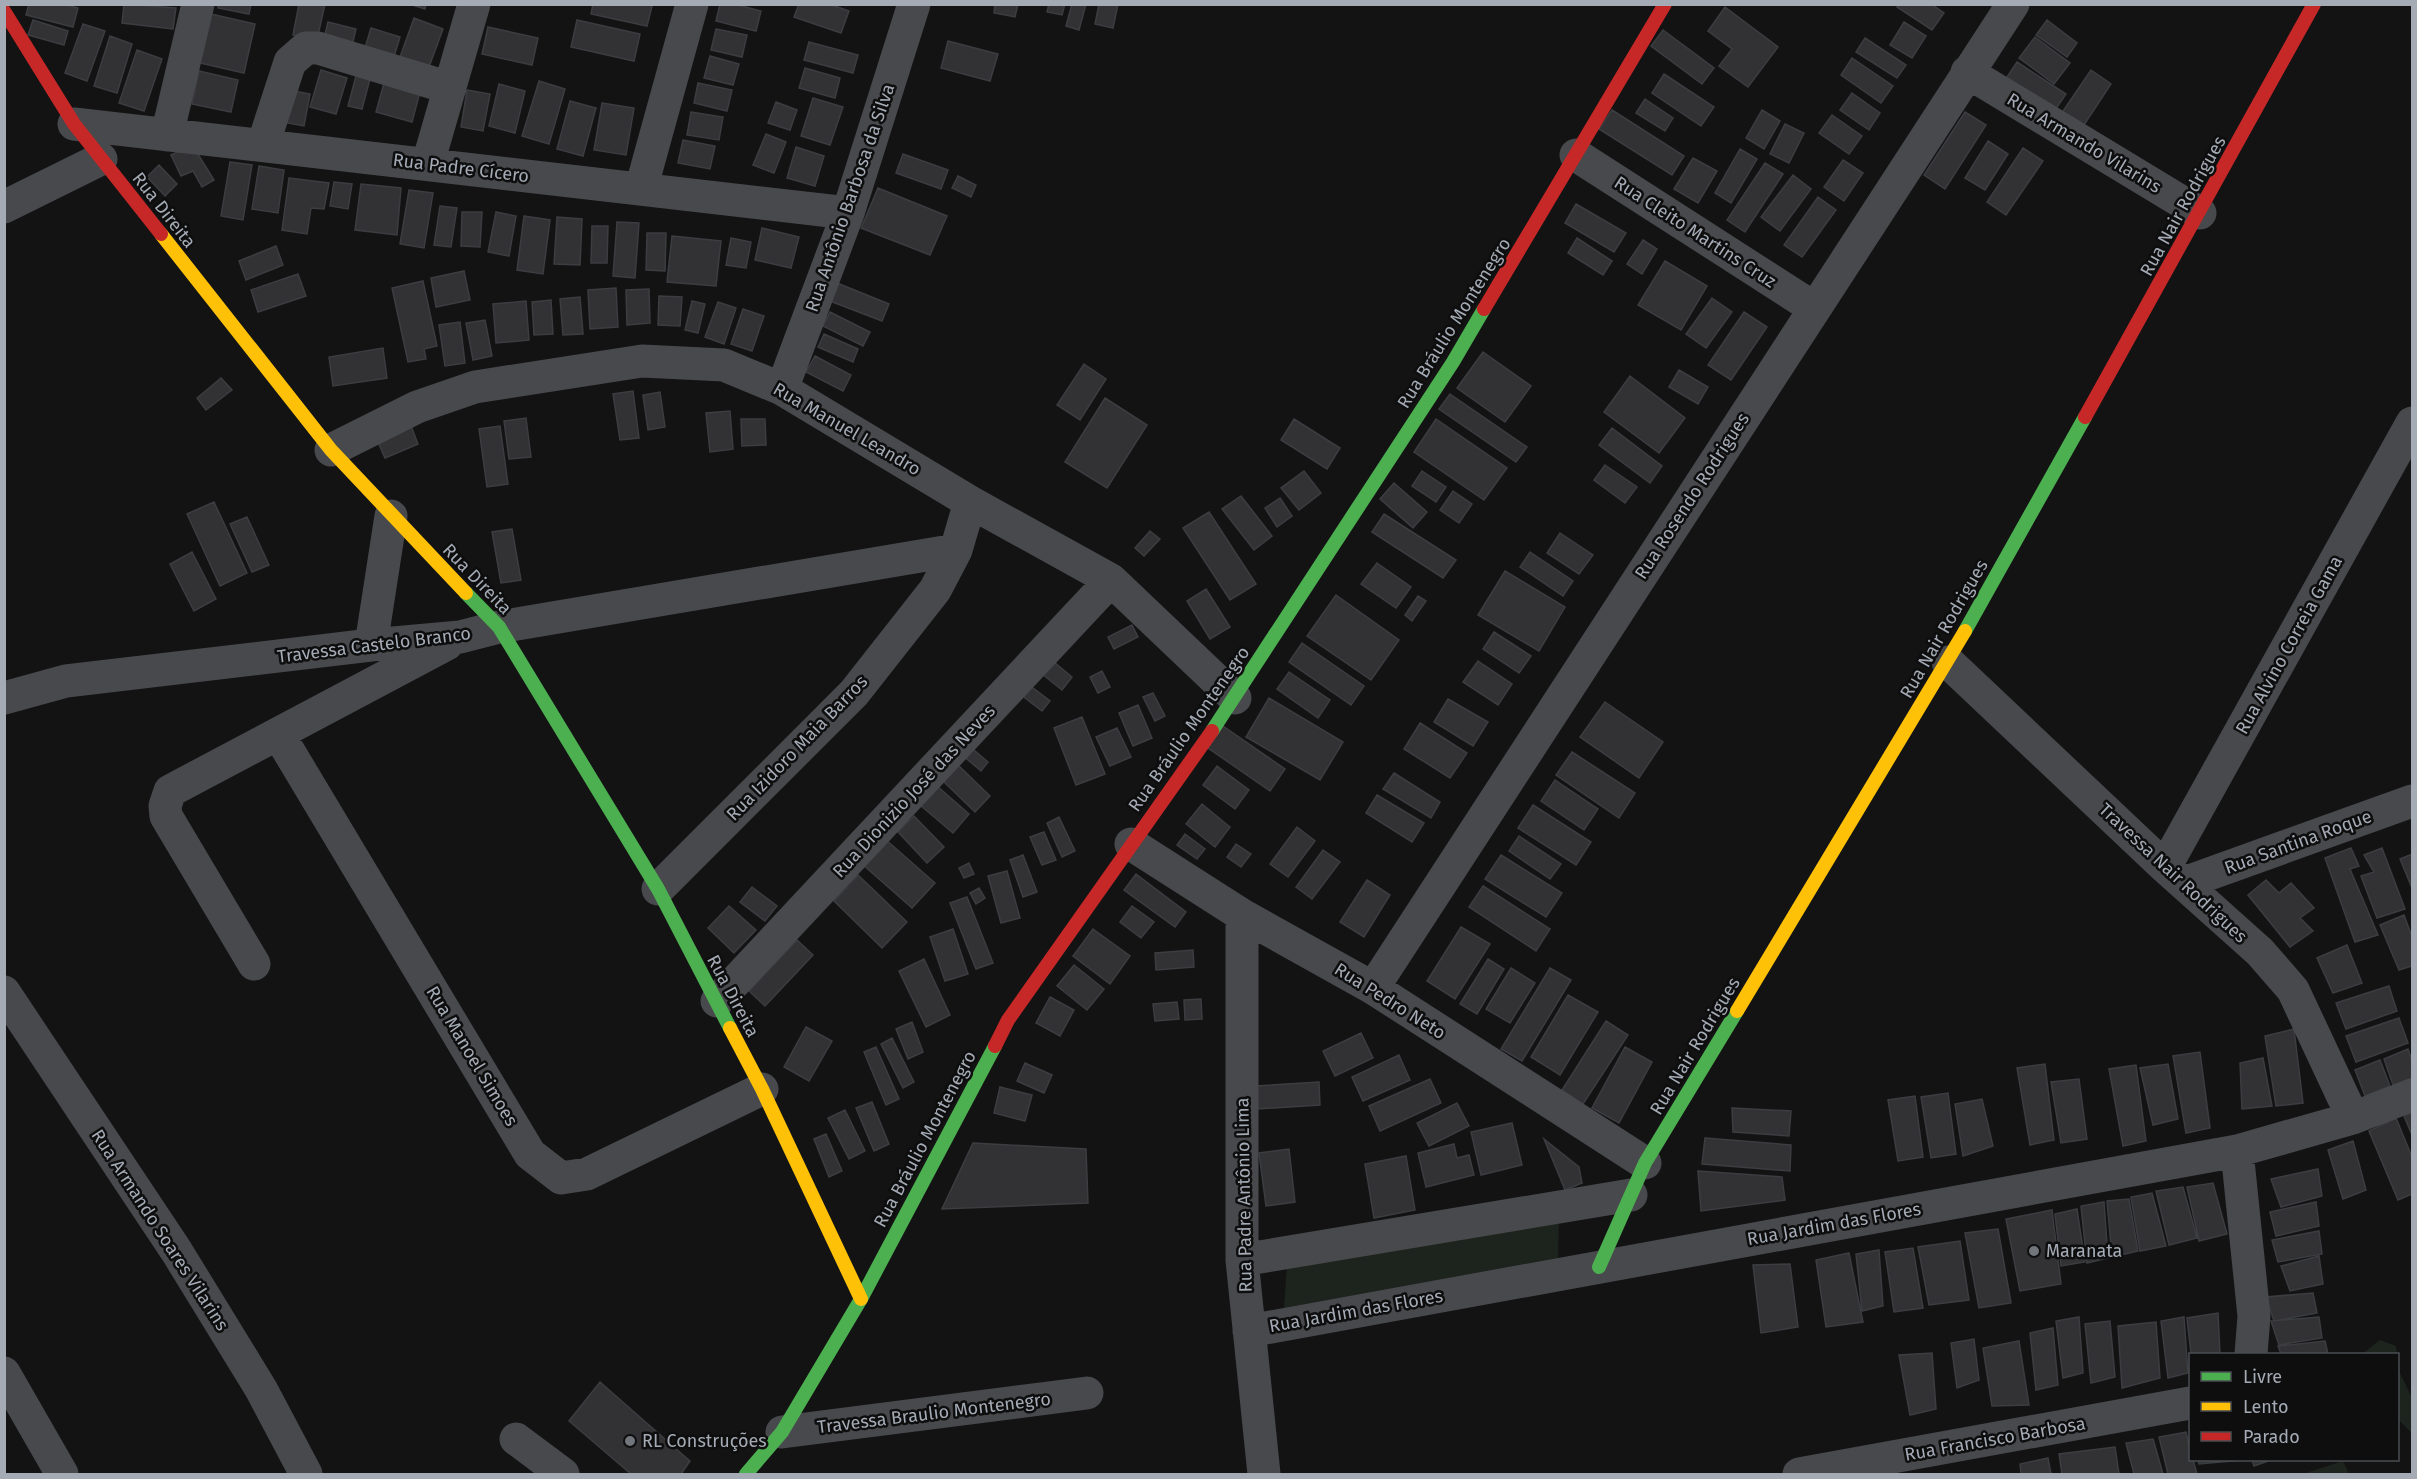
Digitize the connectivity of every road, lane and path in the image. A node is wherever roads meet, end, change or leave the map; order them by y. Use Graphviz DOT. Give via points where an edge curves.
graph roads {
  1 [pos="198,4"];
  2 [pos="474,4"];
  3 [pos="692,4"];
  4 [pos="914,4"];
  5 [pos="1665,4"];
  6 [pos="2013,4"];
  7 [pos="2314,4"];
  8 [pos="4,11"];
  9 [pos="1967,72"];
  10 [pos="450,88"];
  11 [pos="74,124"];
  12 [pos="167,135"];
  13 [pos="263,145"];
  14 [pos="1576,155"];
  15 [pos="101,159"];
  16 [pos="428,163"];
  17 [pos="641,189"];
  18 [pos="4,207"];
  19 [pos="848,213"];
  20 [pos="2200,213"];
  21 [pos="1814,308"];
  22 [pos="782,389"];
  23 [pos="2412,423"];
  24 [pos="331,450"];
  25 [pos="970,502"];
  26 [pos="391,516"];
  27 [pos="956,550"];
  28 [pos="1111,580"];
  29 [pos="499,627"];
  30 [pos="460,637"];
  31 [pos="371,645"];
  32 [pos="1948,662"];
  33 [pos="4,698"];
  34 [pos="1234,698"];
  35 [pos="279,735"];
  36 [pos="2412,801"];
  37 [pos="1131,844"];
  38 [pos="2175,875"];
  39 [pos="658,889"];
  40 [pos="1242,915"];
  41 [pos="255,964"];
  42 [pos="1373,988"];
  43 [pos="4,992"];
  44 [pos="717,1001"];
  45 [pos="762,1089"];
  46 [pos="2412,1095"];
  47 [pos="2353,1118"];
  48 [pos="2237,1151"];
  49 [pos="1645,1163"];
  50 [pos="1631,1195"];
  51 [pos="1242,1260"];
  52 [pos="1599,1266"];
  53 [pos="861,1299"];
  54 [pos="1249,1331"];
  55 [pos="2251,1353"];
  56 [pos="4,1373"];
  57 [pos="1086,1393"];
  58 [pos="2189,1403"];
  59 [pos="782,1432"];
  60 [pos="516,1439"];
  61 [pos="62,1474"];
  62 [pos="306,1474"];
  63 [pos="563,1474"];
  64 [pos="746,1474"];
  65 [pos="1264,1474"];
  66 [pos="1799,1474"];
  1 -- 12 [label="street"];
  2 -- 10 [label="street"];
  3 -- 17 [label="street"];
  4 -- 19 [label="street, Rua Antônio Barbosa da Silva"];
  5 -- 14 [label="street, Rua Bráulio Montenegro"];
  6 -- 9 [label="street, Rua Rosendo Rodrigues"];
  7 -- 20 [label="street, Rua Nair Rodrigues"];
  8 -- 11 [label="street, Rua Direita"];
  9 -- 20 [label="street, Rua Armando Vilarins"];
  9 -- 21 [label="street, Rua Rosendo Rodrigues"];
  10 -- 13 [label="street" via="318,48 306,48 290,62"];
  10 -- 16 [label="street"];
  11 -- 12 [label="street, Rua Padre Cícero"];
  11 -- 15 [label="street, Rua Direita"];
  12 -- 13 [label="street, Rua Padre Cícero"];
  13 -- 16 [label="street, Rua Padre Cícero"];
  14 -- 21 [label="street, Rua Cleito Martins Cruz"];
  14 -- 34 [label="street, Rua Bráulio Montenegro" via="1453,362"];
  15 -- 18 [label="street"];
  15 -- 24 [label="street, Rua Direita"];
  16 -- 17 [label="street, Rua Padre Cícero"];
  17 -- 19 [label="street, Rua Padre Cícero"];
  19 -- 22 [label="street, Rua Antônio Barbosa da Silva"];
  20 -- 32 [label="street, Rua Nair Rodrigues"];
  21 -- 42 [label="street, Rua Rosendo Rodrigues"];
  22 -- 24 [label="street, Rua Manuel Leandro" via="724,365 642,361 475,387 417,407"];
  22 -- 25 [label="street, Rua Manuel Leandro"];
  23 -- 38 [label="street, Rua Alvino Correia Gama"];
  24 -- 26 [label="street, Rua Direita"];
  25 -- 27 [label="street, Rua Izidoro Maia Barros"];
  25 -- 28 [label="street, Rua Manuel Leandro"];
  26 -- 29 [label="street, Rua Direita"];
  26 -- 31 [label="street"];
  27 -- 29 [label="street, Travessa Castelo Branco"];
  27 -- 39 [label="street, Rua Izidoro Maia Barros" via="935,590 854,693"];
  28 -- 34 [label="street, Rua Manuel Leandro"];
  28 -- 44 [label="street, Rua Dionizio José das Neves"];
  29 -- 30 [label="street, Travessa Castelo Branco"];
  29 -- 39 [label="street, Rua Direita"];
  30 -- 31 [label="street, Travessa Castelo Branco"];
  30 -- 35 [label="street"];
  31 -- 33 [label="street, Travessa Castelo Branco" via="66,681"];
  32 -- 38 [label="street, Travessa Nair Rodrigues"];
  32 -- 49 [label="street, Rua Nair Rodrigues"];
  34 -- 37 [label="street, Rua Bráulio Montenegro"];
  35 -- 41 [label="street" via="170,792 165,806 166,816"];
  35 -- 45 [label="street, Rua Manoel Simoes" via="530,1154 561,1178 587,1174"];
  36 -- 38 [label="street, Rua Santina Roque"];
  37 -- 40 [label="street, Rua Pedro Neto"];
  37 -- 53 [label="street, Rua Bráulio Montenegro" via="1008,1020"];
  38 -- 47 [label="street, Travessa Nair Rodrigues" via="2259,952 2293,990"];
  39 -- 44 [label="street, Rua Direita"];
  40 -- 42 [label="street, Rua Pedro Neto"];
  40 -- 51 [label="street, Rua Padre Antônio Lima"];
  42 -- 49 [label="street, Rua Pedro Neto"];
  43 -- 62 [label="street, Rua Armando Soares Vilarins" via="177,1252 261,1389"];
  44 -- 45 [label="street, Rua Direita"];
  45 -- 53 [label="street, Rua Direita"];
  46 -- 47 [label="street, Rua Jardim das Flores"];
  47 -- 48 [label="street, Rua Jardim das Flores"];
  48 -- 52 [label="street, Rua Jardim das Flores"];
  48 -- 55 [label="street" via="2254,1316"];
  49 -- 50 [label="street, Rua Nair Rodrigues"];
  50 -- 51 [label="street"];
  50 -- 52 [label="street, Rua Nair Rodrigues"];
  51 -- 54 [label="street, Rua Padre Antônio Lima"];
  52 -- 54 [label="street, Rua Jardim das Flores"];
  53 -- 59 [label="street, Rua Bráulio Montenegro"];
  54 -- 65 [label="street, Rua Padre Antônio Lima"];
  56 -- 61 [label="street"];
  57 -- 59 [label="street, Travessa Braulio Montenegro"];
  58 -- 66 [label="street, Rua Francisco Barbosa"];
  59 -- 64 [label="street, Rua Bráulio Montenegro"];
  60 -- 63 [label="street"];
}
